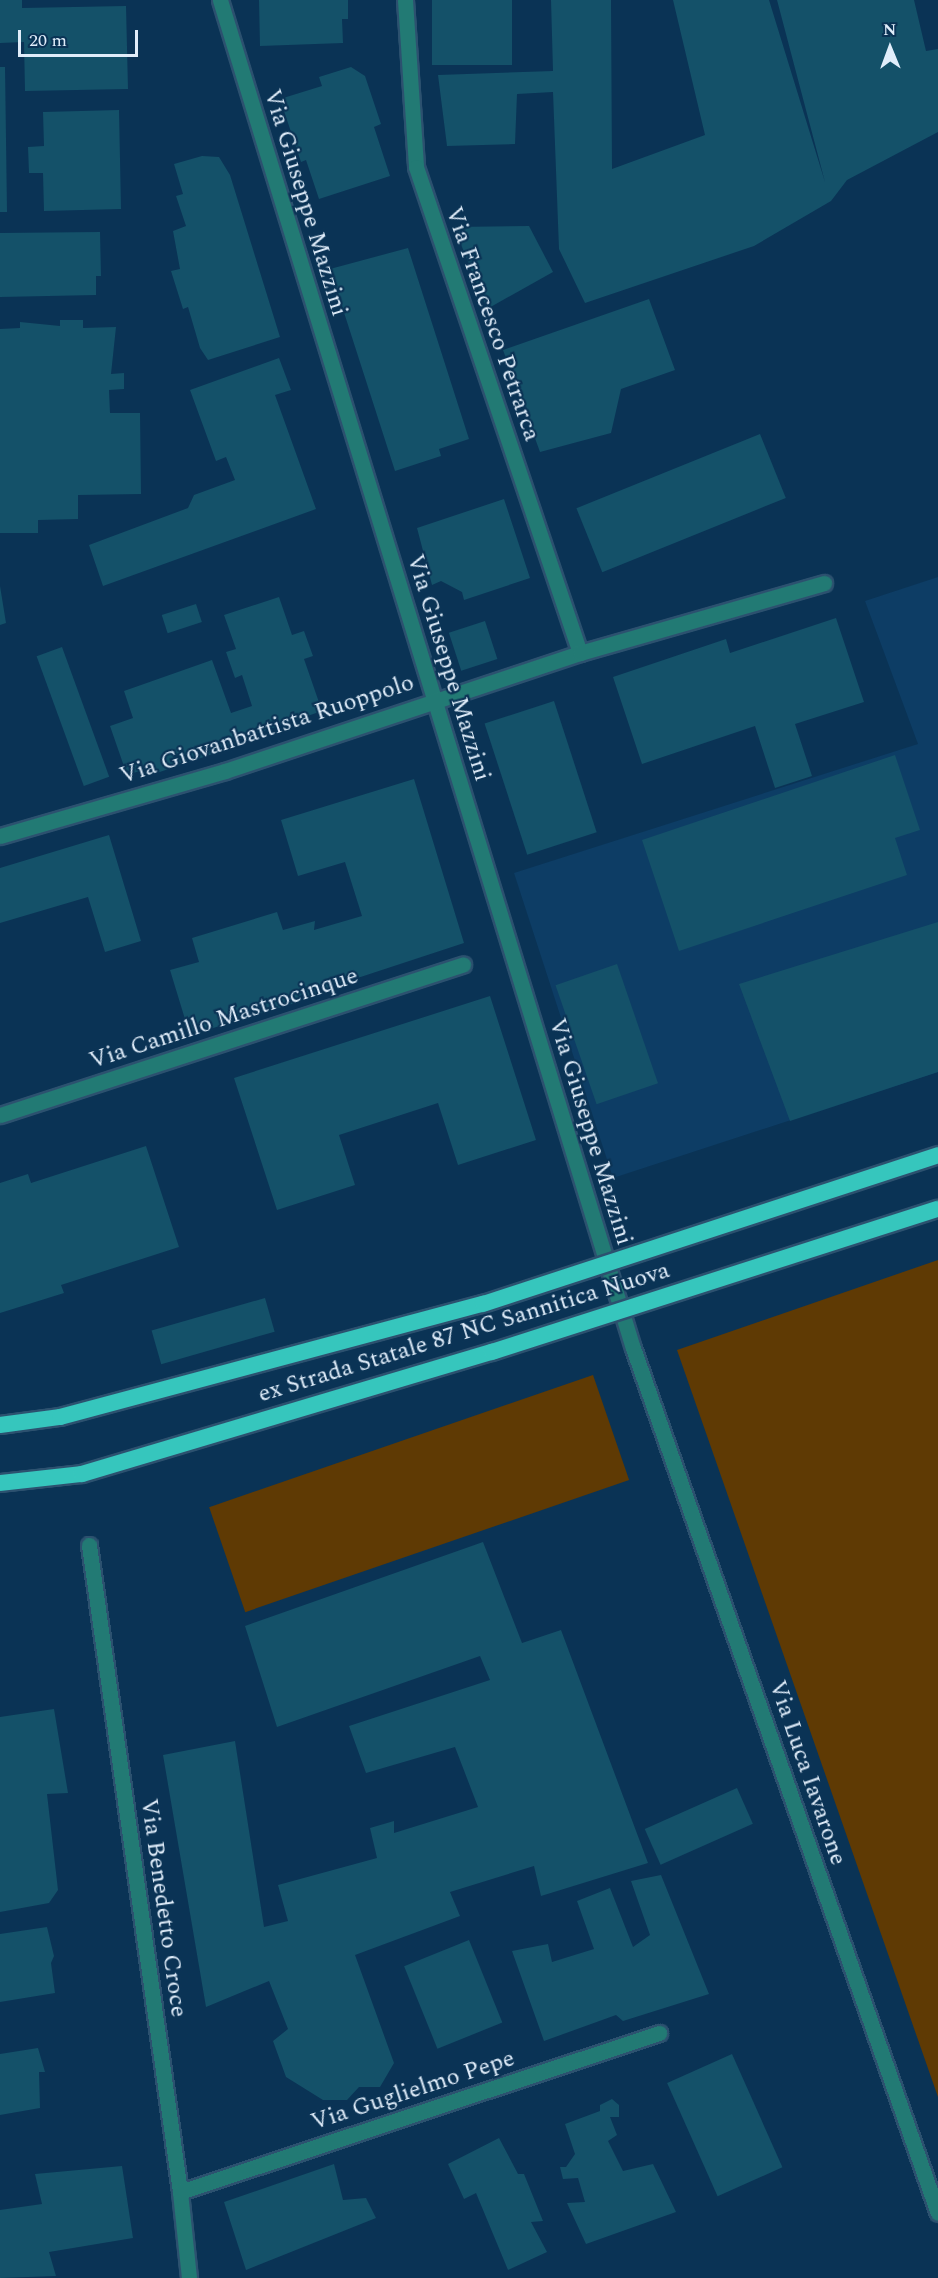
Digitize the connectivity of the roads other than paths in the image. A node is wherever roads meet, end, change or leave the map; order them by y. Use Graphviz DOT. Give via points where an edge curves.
graph roads {
  1 [pos="220,0"];
  2 [pos="405,0"];
  3 [pos="824,583"];
  4 [pos="579,653"];
  5 [pos="434,700"];
  6 [pos="0,836"];
  7 [pos="463,965"];
  8 [pos="0,1115"];
  9 [pos="938,1155"];
  10 [pos="938,1209"];
  11 [pos="633,1348"];
  12 [pos="0,1425"];
  13 [pos="0,1483"];
  14 [pos="89,1545"];
  15 [pos="659,2033"];
  16 [pos="180,2192"];
  17 [pos="938,2213"];
  18 [pos="189,2278"];
  1 -- 5 [label="street, Via Giuseppe Mazzini"];
  2 -- 4 [label="street, Via Francesco Petrarca" via="416,167"];
  3 -- 4 [label="street, Via Giovanbattista Ruoppolo"];
  4 -- 5 [label="street, Via Giovanbattista Ruoppolo"];
  5 -- 6 [label="street, Via Giovanbattista Ruoppolo" via="225,771"];
  5 -- 11 [label="street, Via Giuseppe Mazzini"];
  7 -- 8 [label="street, Via Camillo Mastrocinque"];
  9 -- 12 [label="highway, ex Strada Statale 87 NC Sannitica Nuova, bridge" via="483,1304 60,1417"];
  10 -- 13 [label="highway, ex Strada Statale 87 NC Sannitica Nuova, bridge" via="492,1352 82,1474"];
  11 -- 17 [label="street, Via Luca Iavarone"];
  14 -- 16 [label="street, Via Benedetto Croce"];
  15 -- 16 [label="street, Via Guglielmo Pepe"];
  16 -- 18 [label="street, Via Benedetto Croce"];
}
